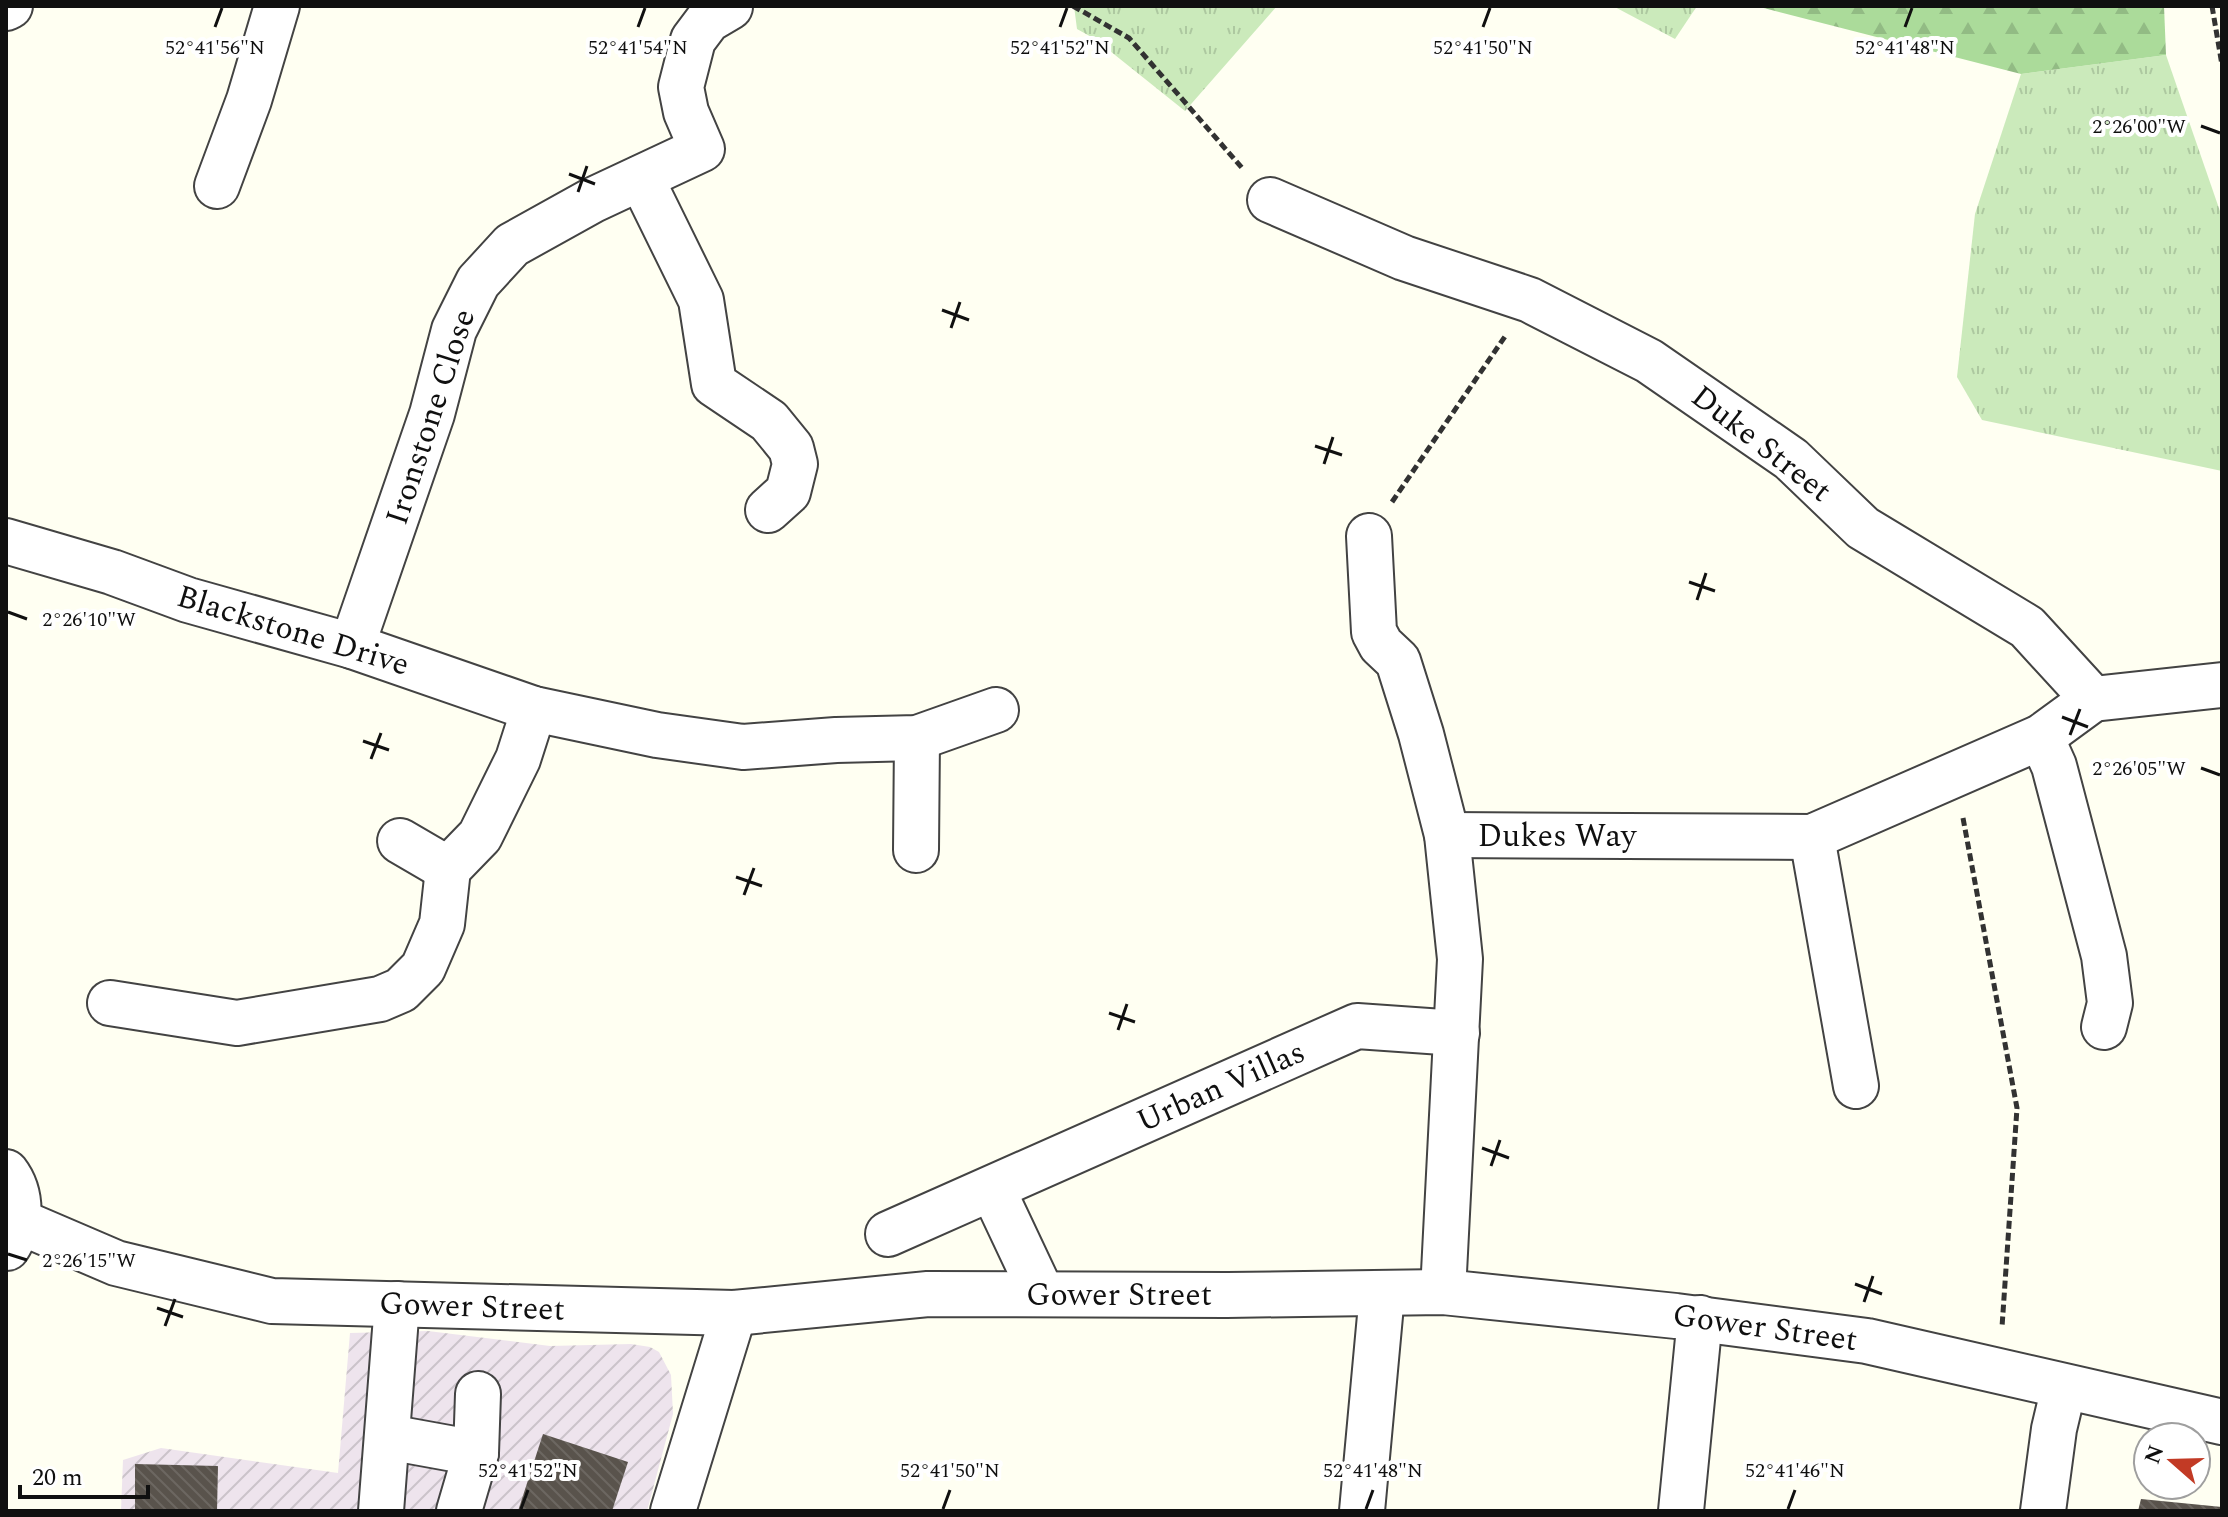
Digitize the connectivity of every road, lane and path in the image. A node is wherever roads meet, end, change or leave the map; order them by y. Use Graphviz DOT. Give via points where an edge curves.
graph roads {
  1 [pos="277,6"];
  2 [pos="1073,6"];
  3 [pos="2212,6"];
  4 [pos="730,7"];
  5 [pos="2222,65"];
  6 [pos="641,178"];
  7 [pos="217,186"];
  8 [pos="1270,200"];
  9 [pos="1530,300"];
  10 [pos="768,510"];
  11 [pos="1369,536"];
  12 [pos="6,541"];
  13 [pos="352,646"];
  14 [pos="2222,685"];
  15 [pos="2093,699"];
  16 [pos="534,709"];
  17 [pos="996,710"];
  18 [pos="2041,737"];
  19 [pos="917,738"];
  20 [pos="1955,774"];
  21 [pos="1447,835"];
  22 [pos="1812,837"];
  23 [pos="400,841"];
  24 [pos="916,850"];
  25 [pos="448,869"];
  26 [pos="110,1003"];
  27 [pos="2104,1027"];
  28 [pos="1457,1033"];
  29 [pos="1856,1086"];
  30 [pos="6,1172"];
  31 [pos="993,1190"];
  32 [pos="888,1234"];
  33 [pos="12,1235"];
  34 [pos="1443,1292"];
  35 [pos="1042,1294"];
  36 [pos="1382,1294"];
  37 [pos="397,1304"];
  38 [pos="734,1313"];
  39 [pos="1700,1318"];
  40 [pos="1999,1373"];
  41 [pos="2064,1387"];
  42 [pos="478,1394"];
  43 [pos="2222,1422"];
  44 [pos="388,1437"];
  45 [pos="476,1453"];
  46 [pos="381,1511"];
  47 [pos="459,1511"];
  48 [pos="673,1511"];
  49 [pos="1362,1511"];
  50 [pos="1681,1511"];
  51 [pos="2043,1511"];
  1 -- 7 [label="street"];
  2 -- 8 [label="path" via="1129,38"];
  3 -- 5 [label="path"];
  4 -- 6 [label="street, Ironstone Close" via="708,20 693,40 681,87 702,149"];
  6 -- 10 [label="street" via="701,300 714,384 769,421 791,448 795,464 788,492"];
  6 -- 13 [label="street, Ironstone Close" via="512,245 478,282 454,330 432,414"];
  8 -- 9 [label="street, Duke Street" via="1404,258"];
  9 -- 11 [label="path"];
  9 -- 15 [label="street, Duke Street" via="1649,361 1791,459 1863,528 2027,627"];
  11 -- 21 [label="street" via="1374,632 1398,661"];
  12 -- 13 [label="street, Blackstone Drive"];
  13 -- 16 [label="street, Blackstone Drive"];
  14 -- 15 [label="street"];
  15 -- 18 [label="street, Dukes Way"];
  16 -- 19 [label="street, Blackstone Drive" via="743,747"];
  16 -- 25 [label="street" via="518,759 480,836"];
  17 -- 19 [label="street, Blackstone Drive"];
  18 -- 20 [label="street, Dukes Way"];
  18 -- 27 [label="street" via="2054,766 2104,956 2110,1003"];
  19 -- 24 [label="street"];
  20 -- 22 [label="street, Dukes Way"];
  20 -- 40 [label="path" via="2017,1108"];
  21 -- 22 [label="street, Dukes Way"];
  21 -- 28 [label="street, Dukes Way" via="1460,959"];
  22 -- 29 [label="street"];
  23 -- 25 [label="street"];
  25 -- 26 [label="street" via="442,924 423,968 401,990 380,999 237,1023"];
  28 -- 31 [label="street, Urban Villas" via="1357,1026"];
  28 -- 34 [label="street, Dukes Way"];
  30 -- 33 [label="street, Gower Street" via="17,1195"];
  31 -- 32 [label="street, Urban Villas"];
  31 -- 35 [label="street"];
  33 -- 37 [label="street, Gower Street" via="272,1301"];
  34 -- 36 [label="street, Gower Street"];
  34 -- 39 [label="street, Gower Street"];
  35 -- 36 [label="street, Gower Street"];
  35 -- 38 [label="street, Gower Street" via="928,1294"];
  36 -- 49 [label="street"];
  37 -- 38 [label="street, Gower Street"];
  37 -- 44 [label="street"];
  38 -- 48 [label="street"];
  39 -- 40 [label="street, Gower Street" via="1867,1341"];
  39 -- 50 [label="street"];
  40 -- 41 [label="street, Gower Street"];
  41 -- 43 [label="street, Gower Street"];
  41 -- 51 [label="street"];
  42 -- 45 [label="street"];
  44 -- 45 [label="street"];
  44 -- 46 [label="street"];
  45 -- 47 [label="street"];
}
